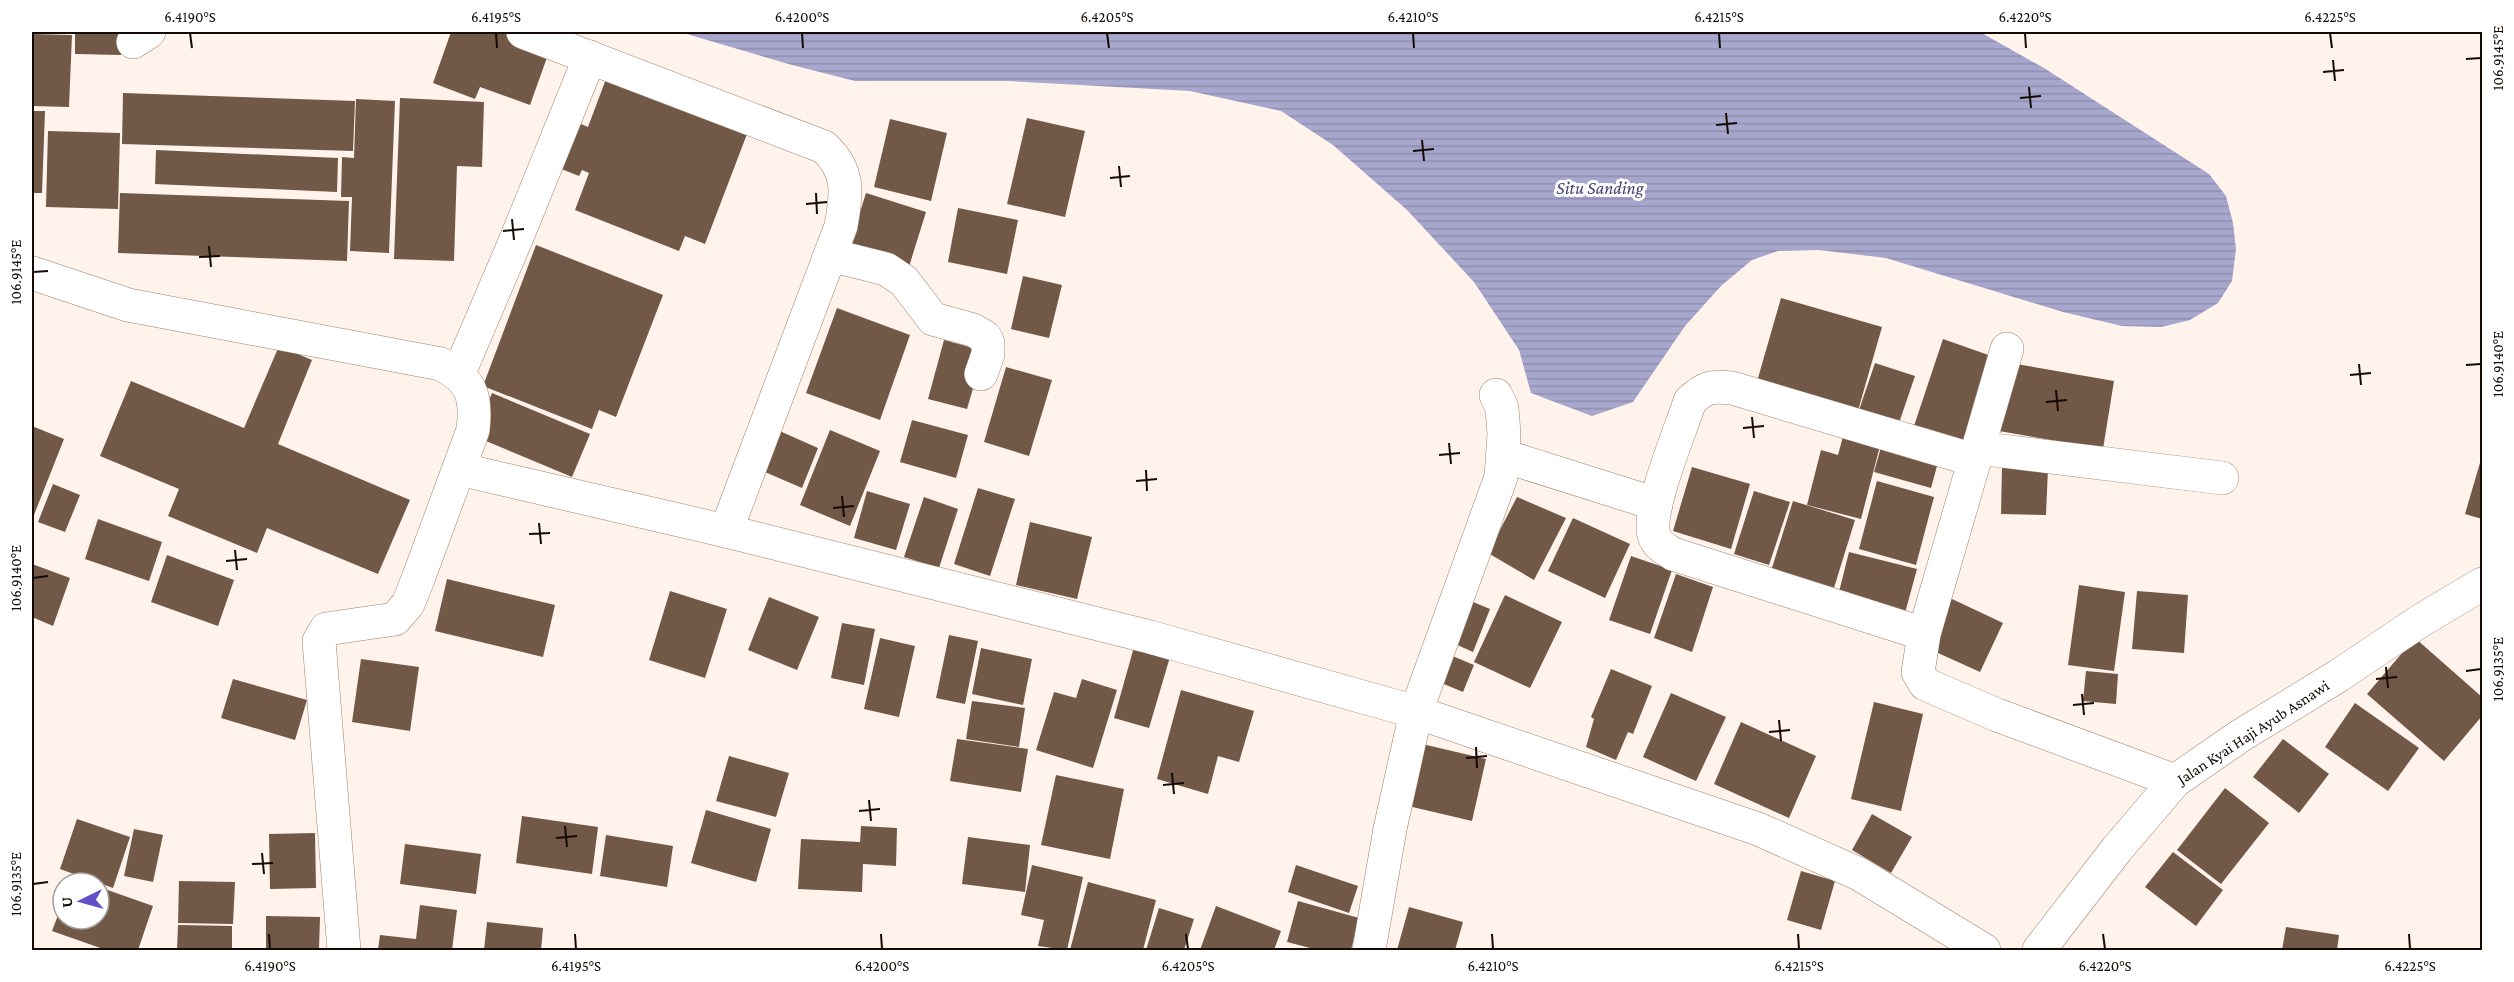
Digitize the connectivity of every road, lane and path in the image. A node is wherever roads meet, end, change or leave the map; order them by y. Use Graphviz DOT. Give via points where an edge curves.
graph roads {
  1 [pos="523,32"];
  2 [pos="590,57"];
  3 [pos="830,255"];
  4 [pos="32,273"];
  5 [pos="2007,349"];
  6 [pos="459,374"];
  7 [pos="981,374"];
  8 [pos="1496,395"];
  9 [pos="1976,454"];
  10 [pos="1504,456"];
  11 [pos="459,469"];
  12 [pos="2222,478"];
  13 [pos="1656,504"];
  14 [pos="726,531"];
  15 [pos="2482,584"];
  16 [pos="1924,634"];
  17 [pos="1416,712"];
  18 [pos="2175,781"];
  19 [pos="344,951"];
  20 [pos="1370,951"];
  21 [pos="1984,951"];
  22 [pos="2039,951"];
  1 -- 2 [label="street"];
  2 -- 3 [label="street" via="825,147 836,158 846,190 841,226"];
  2 -- 6 [label="street"];
  3 -- 7 [label="street" via="886,269 904,281 933,319 985,337 988,354"];
  3 -- 14 [label="street"];
  4 -- 6 [label="street" via="128,305 441,364"];
  5 -- 9 [label="street"];
  6 -- 11 [label="street" via="476,409"];
  8 -- 10 [label="street" via="1502,408"];
  9 -- 12 [label="street"];
  9 -- 13 [label="street" via="1718,386 1702,389 1690,401"];
  9 -- 16 [label="street"];
  10 -- 13 [label="street"];
  10 -- 17 [label="street" via="1501,477"];
  11 -- 14 [label="street"];
  11 -- 19 [label="street" via="402,613 395,619 326,629 319,641"];
  13 -- 16 [label="street" via="1653,531 1659,546 1673,554"];
  14 -- 17 [label="street" via="1150,637"];
  15 -- 18 [label="street, Jalan Kyai Haji Ayub Asnawi"];
  16 -- 18 [label="street" via="1918,672 1925,684"];
  17 -- 20 [label="street" via="1390,829"];
  17 -- 21 [label="street" via="1767,833 1858,874"];
  18 -- 22 [label="street, Jalan Kyai Haji Ayub Asnawi"];
}
